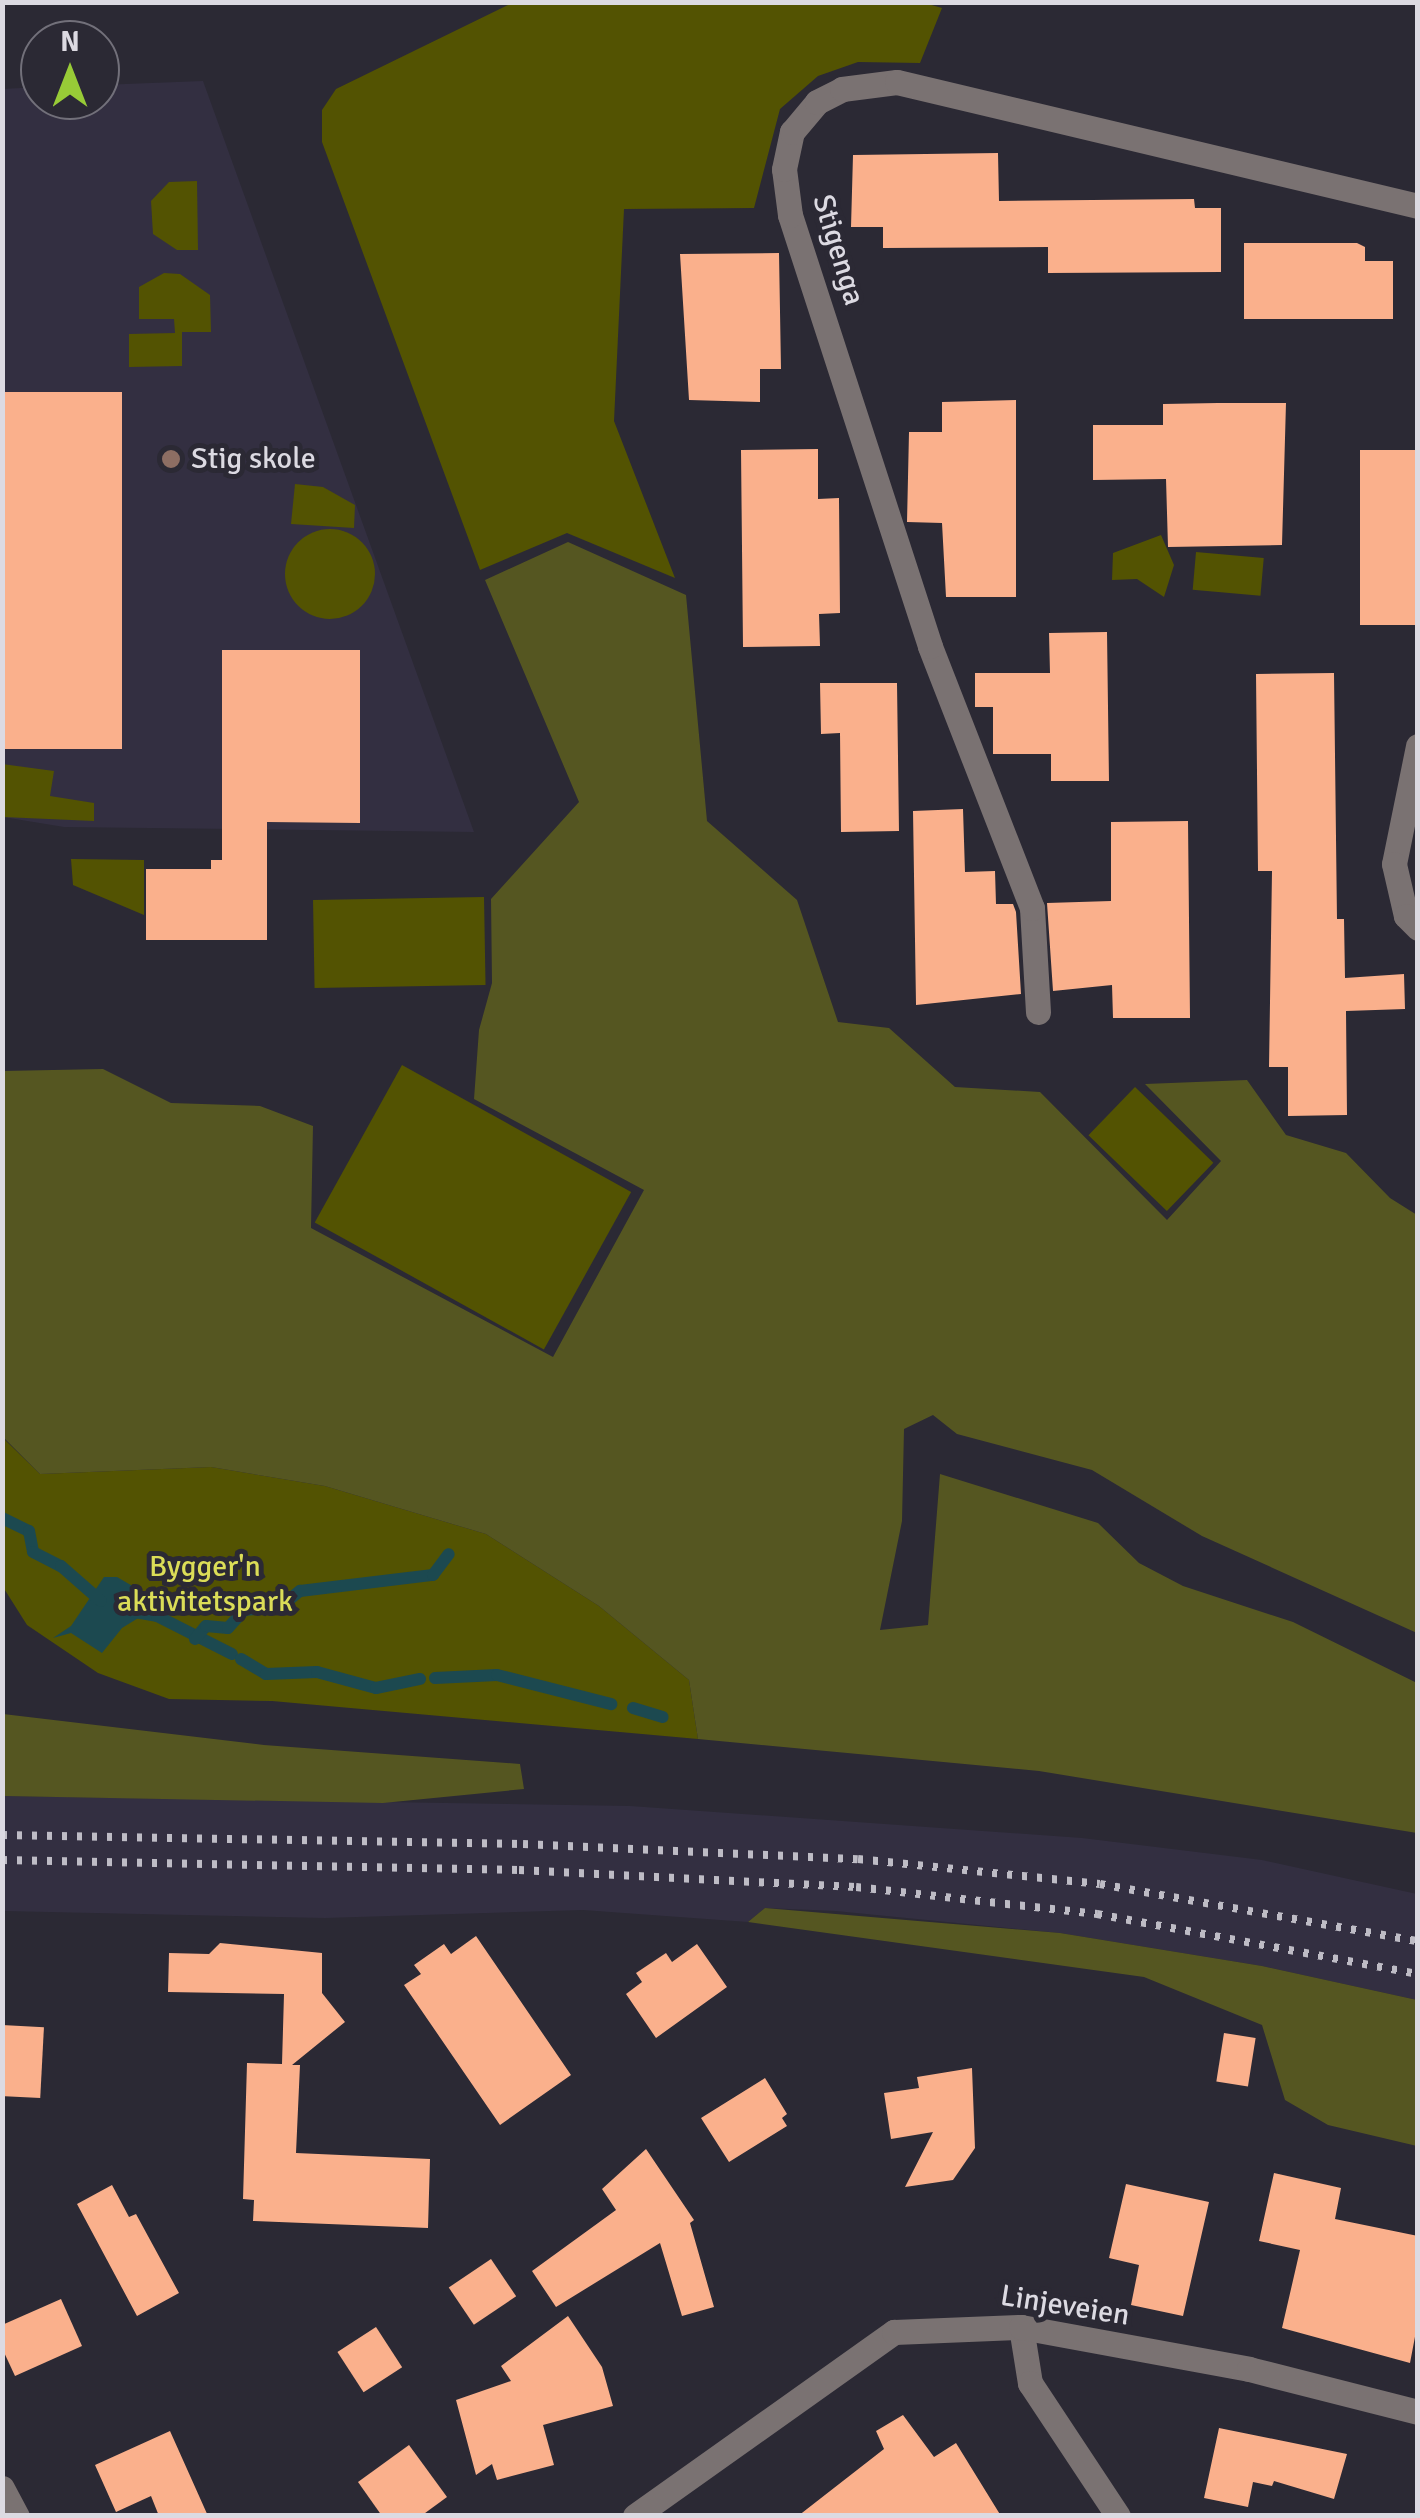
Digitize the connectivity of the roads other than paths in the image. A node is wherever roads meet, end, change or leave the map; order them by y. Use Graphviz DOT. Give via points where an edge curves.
graph roads {
  1 [pos="1418,206"];
  2 [pos="1418,746"];
  3 [pos="1418,928"];
  4 [pos="1038,1012"];
  5 [pos="1021,2327"];
  6 [pos="1418,2412"];
  7 [pos="2,2488"];
  8 [pos="16,2516"];
  9 [pos="635,2516"];
  10 [pos="1118,2516"];
  1 -- 4 [label="street, Stigenga" via="896,82 842,88 817,102 792,132 784,170 790,216 930,646 1032,908"];
  2 -- 3 [label="street" via="1394,864 1406,916"];
  5 -- 6 [label="street, Linjeveien" via="1250,2369"];
  5 -- 9 [label="street, Linjeveien" via="894,2332"];
  5 -- 10 [label="street" via="1030,2383"];
  7 -- 8 [label="street"];
}
